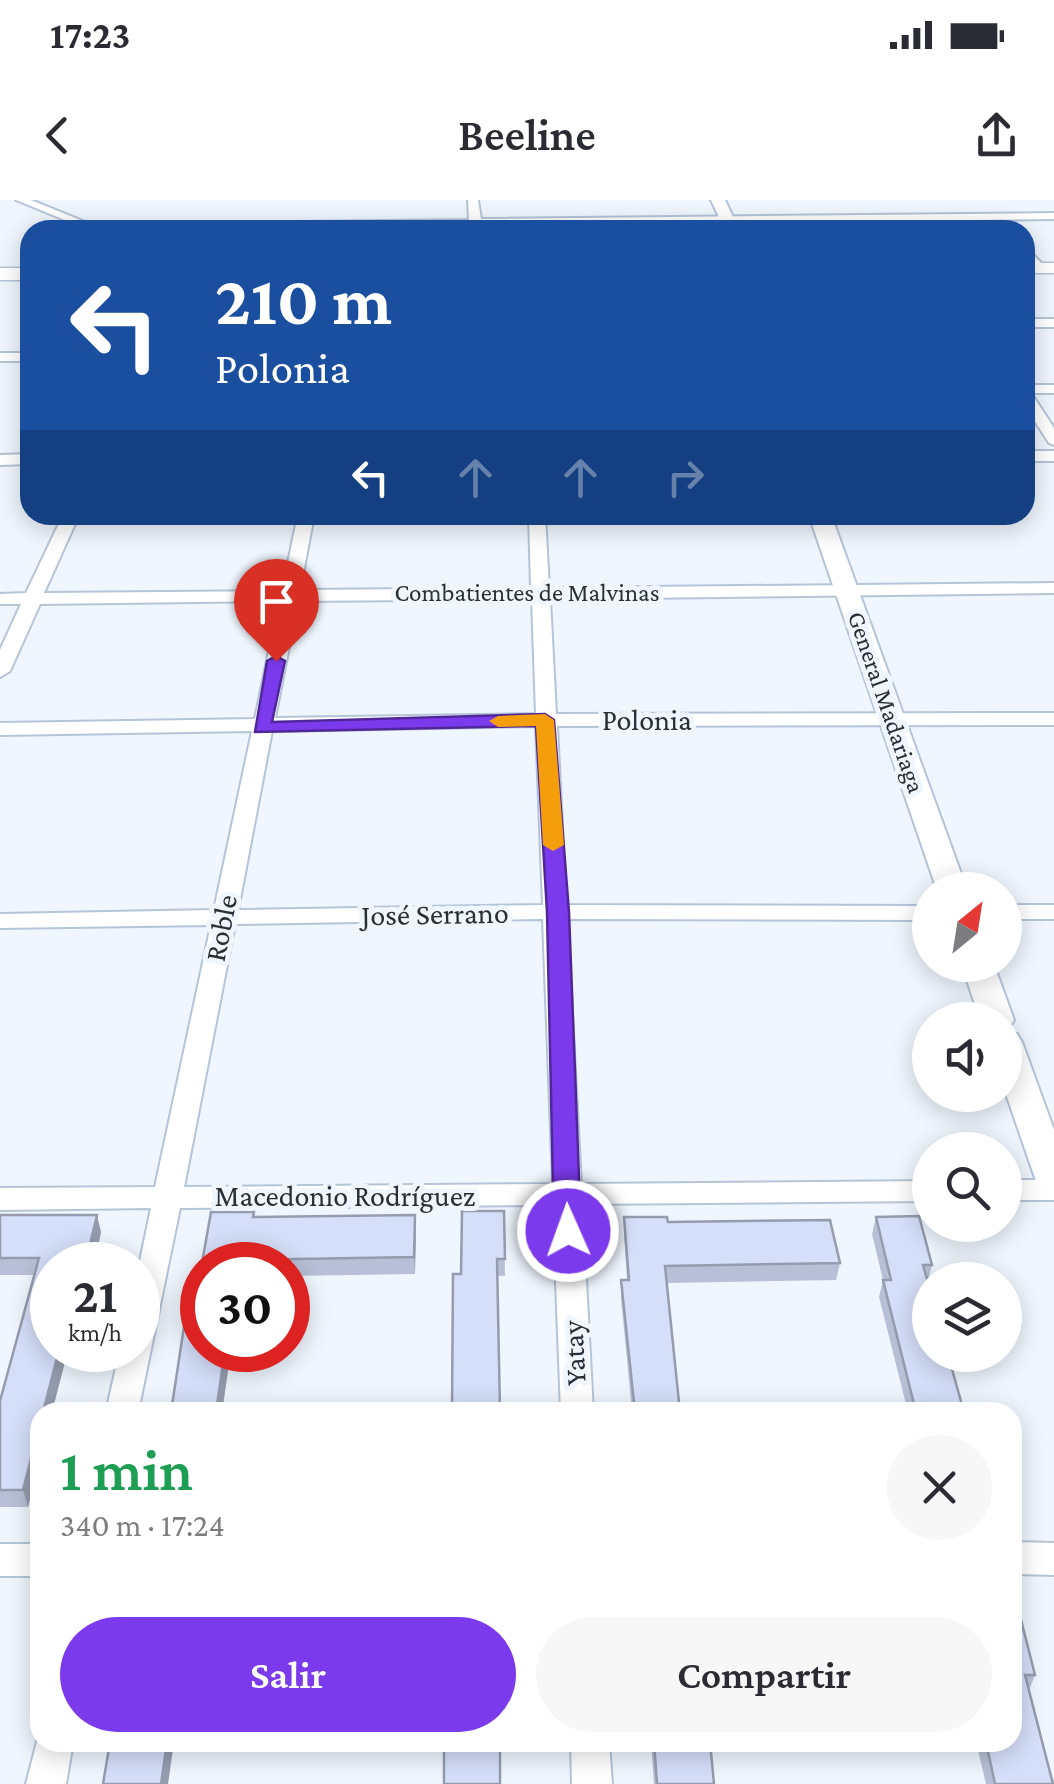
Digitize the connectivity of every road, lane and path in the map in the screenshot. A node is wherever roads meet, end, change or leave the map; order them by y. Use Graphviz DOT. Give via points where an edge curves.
graph roads {
  1 [pos="21,200"];
  2 [pos="984,200"];
  3 [pos="1054,216"];
  4 [pos="998,217"];
  5 [pos="72,220"];
  6 [pos="883,220"];
  7 [pos="1001,220"];
  8 [pos="1035,409"];
  9 [pos="1054,440"];
  10 [pos="67,525"];
  11 [pos="304,525"];
  12 [pos="538,525"];
  13 [pos="824,525"];
  14 [pos="1054,588"];
  15 [pos="849,591"];
  16 [pos="541,592"];
  17 [pos="290,593"];
  18 [pos="0,599"];
  19 [pos="34,599"];
  20 [pos="0,671"];
  21 [pos="1054,719"];
  22 [pos="545,720"];
  23 [pos="894,721"];
  24 [pos="262,728"];
  25 [pos="0,729"];
  26 [pos="946,872"];
  27 [pos="558,912"];
  28 [pos="912,912"];
  29 [pos="1022,912"];
  30 [pos="1054,912"];
  31 [pos="224,916"];
  32 [pos="0,921"];
  33 [pos="1022,1090"];
  34 [pos="1054,1181"];
  35 [pos="1022,1190"];
  36 [pos="1054,1190"];
  37 [pos="912,1191"];
  38 [pos="566,1195"];
  39 [pos="169,1197"];
  40 [pos="0,1199"];
  41 [pos="159,1242"];
  42 [pos="131,1372"];
  43 [pos="124,1402"];
  44 [pos="576,1402"];
  45 [pos="1022,1558"];
  46 [pos="1054,1559"];
  47 [pos="0,1560"];
  48 [pos="30,1560"];
  49 [pos="52,1752"];
  50 [pos="590,1752"];
  51 [pos="46,1784"];
  52 [pos="592,1784"];
  1 -- 5 [label="street"];
  2 -- 4 [label="street"];
  3 -- 4 [label="street"];
  4 -- 6 [label="street"];
  4 -- 7 [label="street"];
  8 -- 9 [label="street"];
  10 -- 19 [label="street"];
  11 -- 17 [label="street, Roble"];
  12 -- 16 [label="street, Yatay"];
  13 -- 15 [label="street, General Madariaga"];
  14 -- 15 [label="street, Combatientes de Malvinas"];
  15 -- 16 [label="street, Combatientes de Malvinas"];
  15 -- 23 [label="street, General Madariaga"];
  16 -- 17 [label="street, Combatientes de Malvinas"];
  16 -- 22 [label="street, Yatay"];
  17 -- 19 [label="street, Combatientes de Malvinas"];
  17 -- 24 [label="street, Roble"];
  18 -- 19 [label="street, Combatientes de Malvinas"];
  19 -- 20 [label="street"];
  21 -- 23 [label="street, Polonia"];
  22 -- 23 [label="street, Polonia"];
  22 -- 24 [label="street, Polonia"];
  22 -- 27 [label="street, Yatay"];
  23 -- 26 [label="street, General Madariaga"];
  24 -- 25 [label="street, Polonia"];
  24 -- 31 [label="street, Roble"];
  27 -- 28 [label="street, José Serrano"];
  27 -- 31 [label="street, José Serrano"];
  27 -- 38 [label="street, Yatay"];
  29 -- 30 [label="street"];
  31 -- 32 [label="street, José Serrano"];
  31 -- 39 [label="street, Roble"];
  33 -- 34 [label="street"];
  35 -- 36 [label="street"];
  37 -- 38 [label="street, Macedonio Rodríguez"];
  38 -- 39 [label="street, Macedonio Rodríguez"];
  38 -- 44 [label="street, Yatay"];
  39 -- 40 [label="street, Macedonio Rodríguez"];
  39 -- 41 [label="street, Roble"];
  42 -- 43 [label="street"];
  45 -- 46 [label="street"];
  47 -- 48 [label="street"];
  49 -- 51 [label="street"];
  50 -- 52 [label="street"];
}
